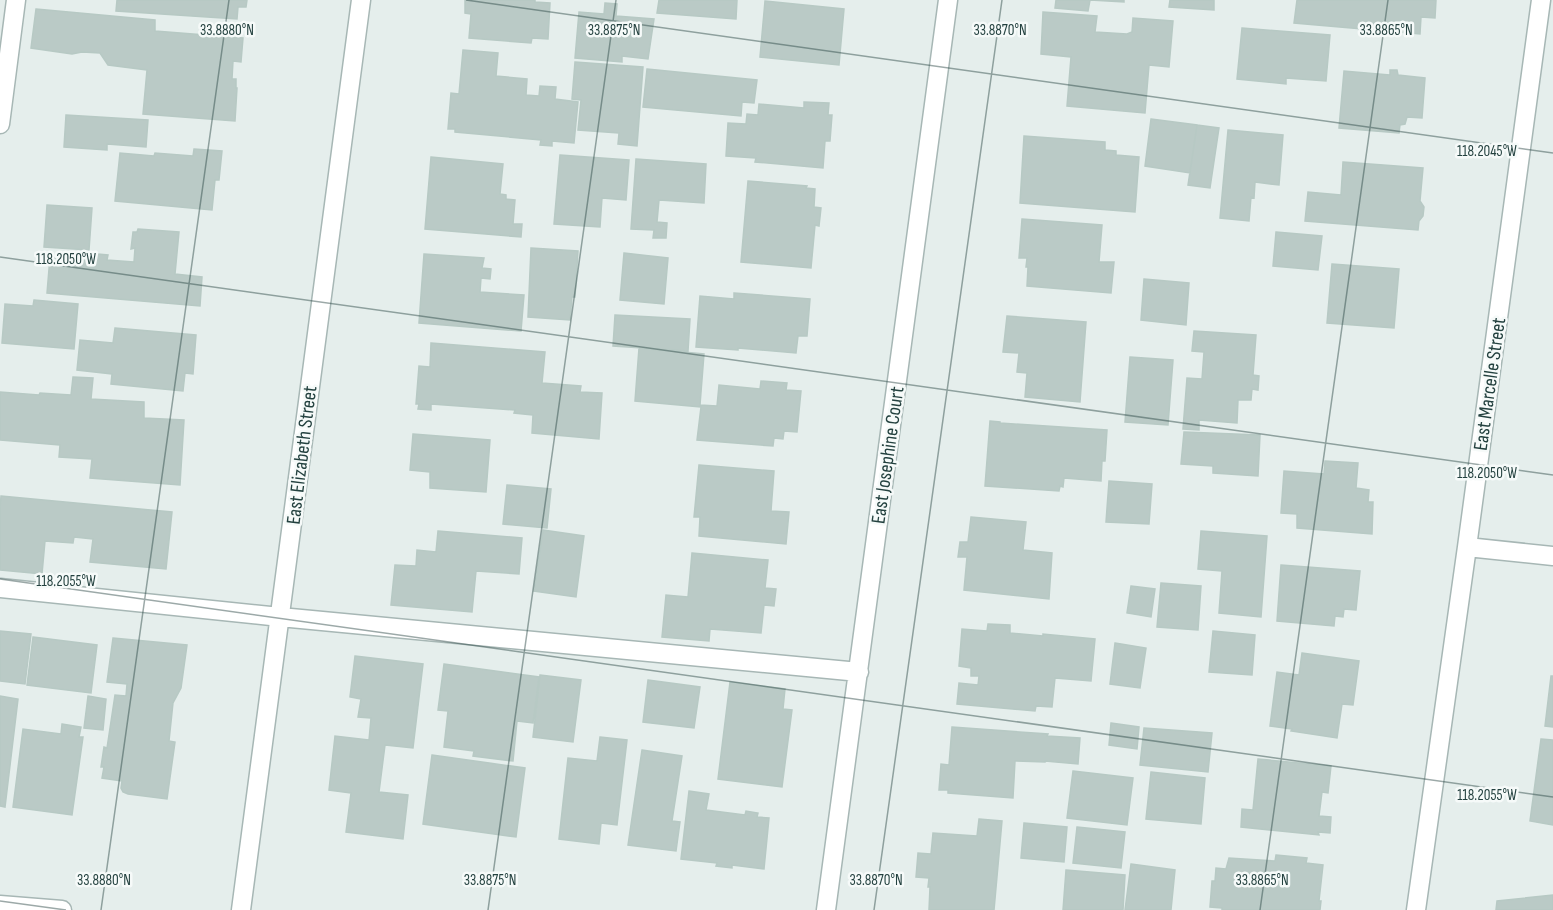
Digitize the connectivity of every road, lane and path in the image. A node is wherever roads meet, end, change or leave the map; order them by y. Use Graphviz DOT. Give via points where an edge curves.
graph roads {
  1 [pos="16,0"];
  2 [pos="361,0"];
  3 [pos="948,0"];
  4 [pos="1541,0"];
  5 [pos="0,124"];
  6 [pos="1467,547"];
  7 [pos="1553,556"];
  8 [pos="0,588"];
  9 [pos="280,617"];
  10 [pos="859,672"];
  11 [pos="0,905"];
  12 [pos="62,910"];
  13 [pos="241,910"];
  14 [pos="826,910"];
  15 [pos="1416,910"];
  1 -- 5 [label="street"];
  2 -- 9 [label="street, East Elizabeth Street"];
  3 -- 10 [label="street, East Josephine Court"];
  4 -- 6 [label="street, East Marcelle Street"];
  6 -- 7 [label="street"];
  6 -- 15 [label="street, East Marcelle Street"];
  8 -- 9 [label="street"];
  9 -- 10 [label="street"];
  9 -- 13 [label="street, East Elizabeth Street"];
  10 -- 14 [label="street, East Josephine Court"];
  11 -- 12 [label="street"];
}
